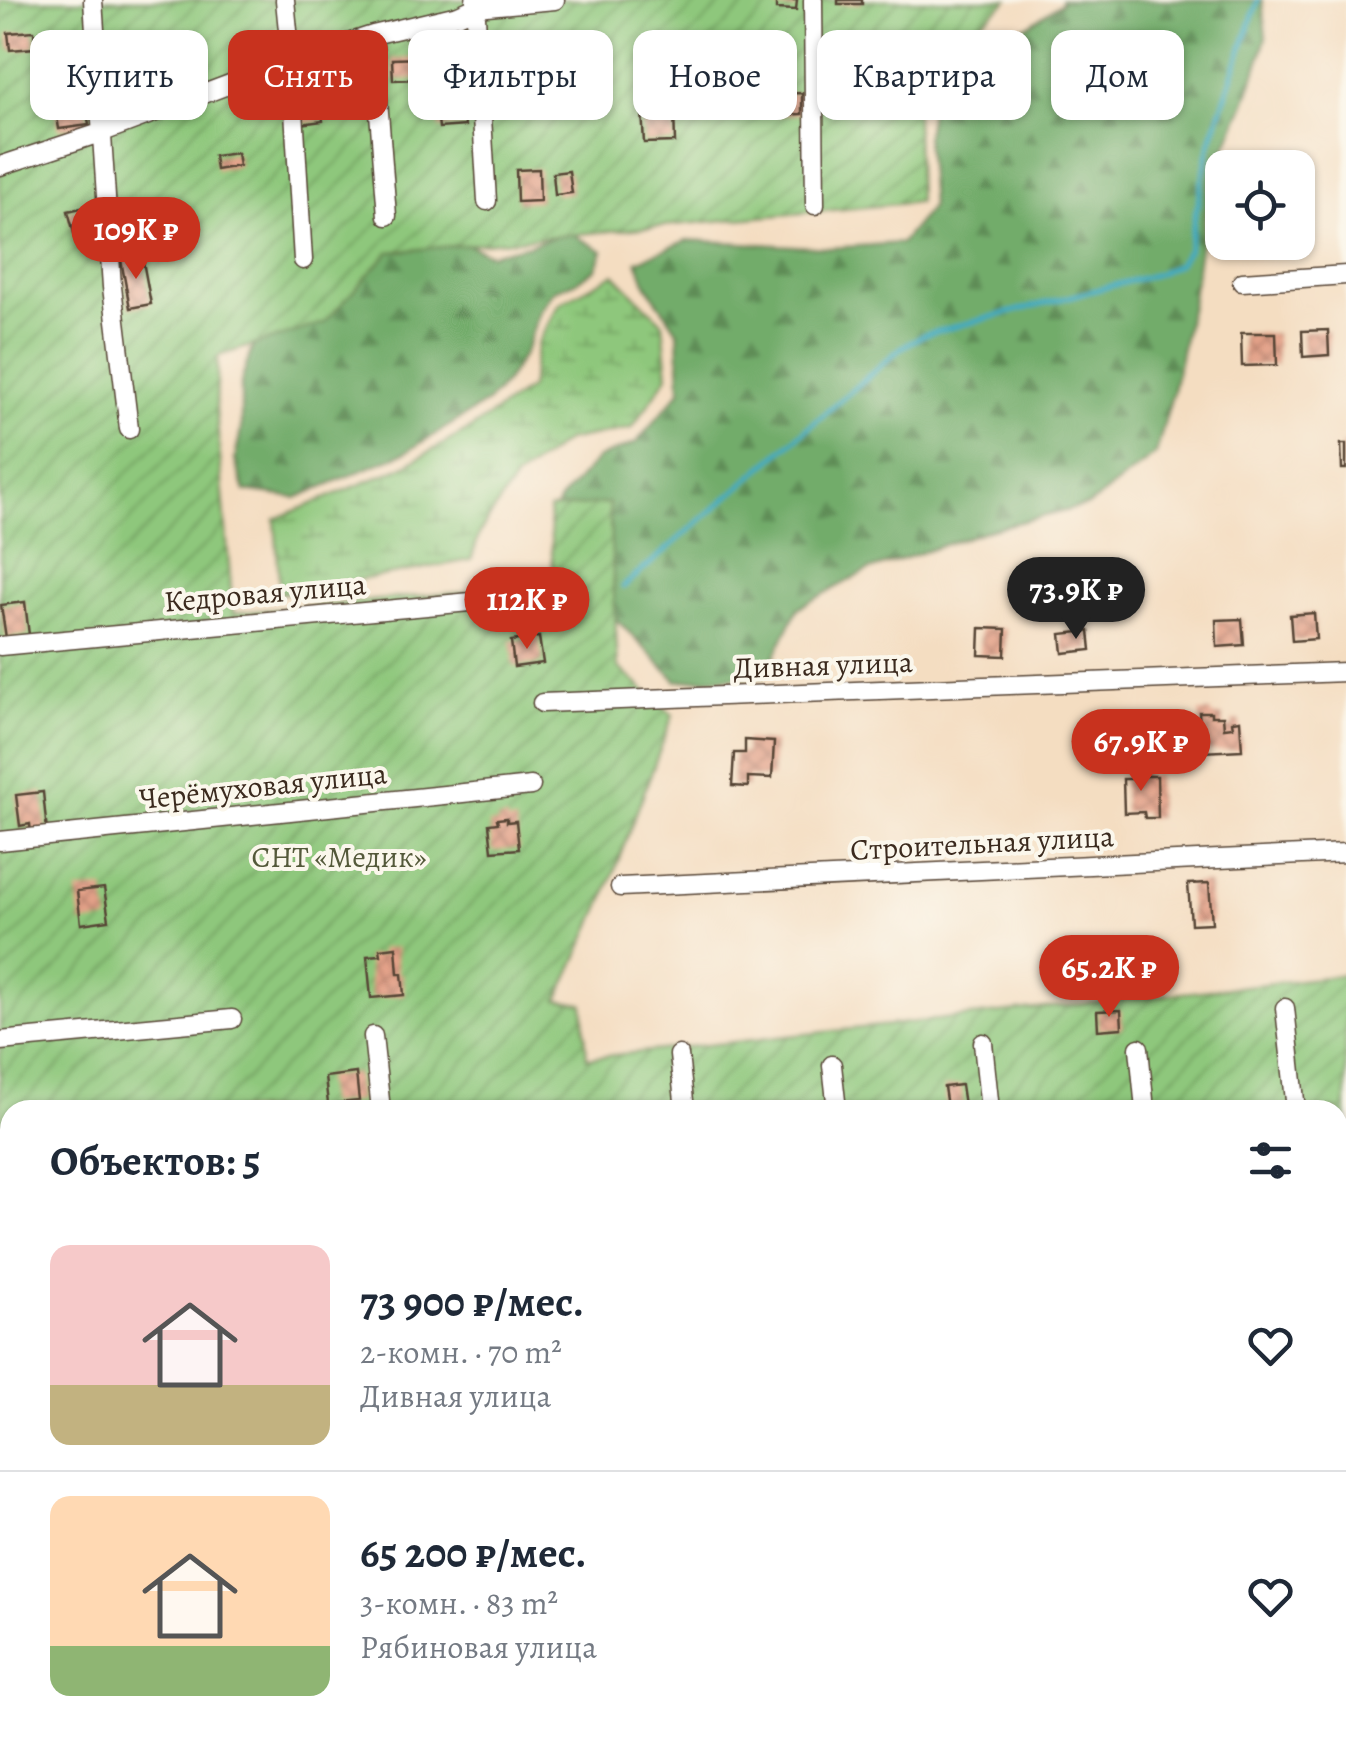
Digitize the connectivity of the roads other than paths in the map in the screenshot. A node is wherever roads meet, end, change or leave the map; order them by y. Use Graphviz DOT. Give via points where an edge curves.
graph roads {
  1 [pos="93,0"];
  2 [pos="285,0"];
  3 [pos="555,0"];
  4 [pos="813,0"];
  5 [pos="476,4"];
  6 [pos="288,30"];
  7 [pos="388,31"];
  8 [pos="228,84"];
  9 [pos="295,120"];
  10 [pos="380,120"];
  11 [pos="103,132"];
  12 [pos="0,166"];
  13 [pos="486,201"];
  14 [pos="816,205"];
  15 [pos="387,216"];
  16 [pos="303,260"];
  17 [pos="1346,276"];
  18 [pos="1242,282"];
  19 [pos="128,429"];
  20 [pos="535,596"];
  21 [pos="0,646"];
  22 [pos="1346,672"];
  23 [pos="542,704"];
  24 [pos="531,786"];
  25 [pos="0,841"];
  26 [pos="1346,853"];
  27 [pos="620,888"];
  28 [pos="1285,1008"];
  29 [pos="232,1019"];
  30 [pos="374,1036"];
  31 [pos="0,1040"];
  32 [pos="983,1043"];
  33 [pos="1138,1048"];
  34 [pos="678,1055"];
  35 [pos="832,1065"];
  36 [pos="380,1100"];
  37 [pos="684,1100"];
  38 [pos="836,1100"];
  39 [pos="989,1100"];
  40 [pos="1144,1100"];
  41 [pos="1295,1100"];
  1 -- 11 [label="street"];
  2 -- 6 [label="street"];
  3 -- 5 [label="street"];
  4 -- 14 [label="street"];
  5 -- 7 [label="street" via="458,15"];
  5 -- 13 [label="street"];
  8 -- 11 [label="street"];
  9 -- 16 [label="street"];
  10 -- 15 [label="street"];
  11 -- 12 [label="street"];
  11 -- 19 [label="street"];
  17 -- 18 [label="street"];
  20 -- 21 [label="street, Кедровая улица"];
  22 -- 23 [label="street, Дивная улица"];
  24 -- 25 [label="street, Черёмуховая улица"];
  26 -- 27 [label="street, Строительная улица"];
  28 -- 41 [label="street"];
  29 -- 31 [label="street"];
  30 -- 36 [label="street"];
  32 -- 39 [label="street"];
  33 -- 40 [label="street"];
  34 -- 37 [label="street"];
  35 -- 38 [label="street"];
}
